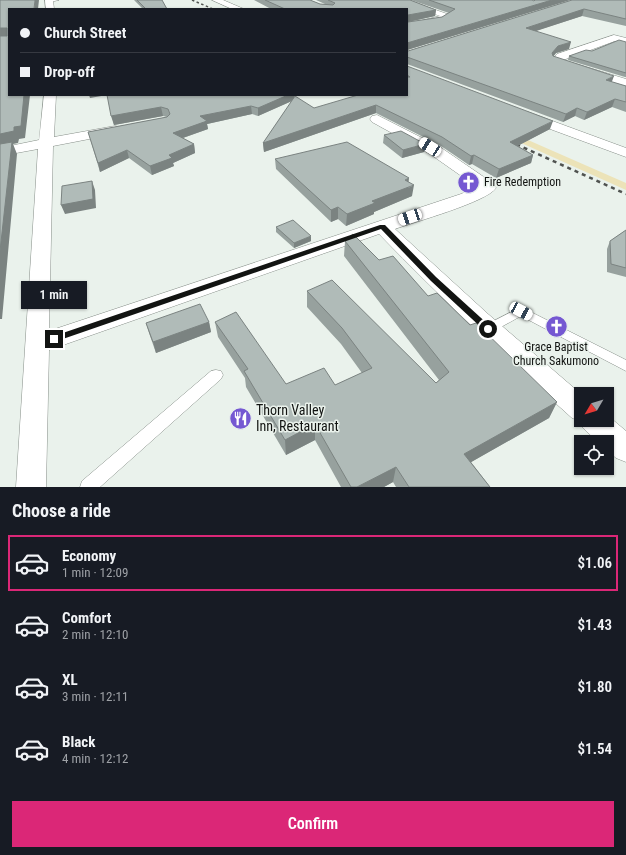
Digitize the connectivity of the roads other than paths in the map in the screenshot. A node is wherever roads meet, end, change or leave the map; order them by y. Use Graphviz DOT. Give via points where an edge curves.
graph roads {
  1 [pos="216,0"];
  2 [pos="399,0"];
  3 [pos="237,8"];
  4 [pos="418,23"];
  5 [pos="626,33"];
  6 [pos="614,38"];
  7 [pos="626,41"];
  8 [pos="626,83"];
  9 [pos="50,96"];
  10 [pos="518,112"];
  11 [pos="377,119"];
  12 [pos="132,127"];
  13 [pos="46,143"];
  14 [pos="0,152"];
  15 [pos="626,153"];
  16 [pos="382,227"];
  17 [pos="488,329"];
  18 [pos="39,344"];
  19 [pos="626,366"];
  20 [pos="216,375"];
  21 [pos="574,404"];
  22 [pos="601,427"];
  23 [pos="626,449"];
  24 [pos="31,487"];
  25 [pos="88,487"];
  1 -- 3 [label="street"];
  2 -- 4 [label="street" via="448,16"];
  5 -- 6 [label="street"];
  6 -- 7 [label="street"];
  6 -- 8 [label="street" via="561,56 556,61"];
  9 -- 13 [label="street"];
  10 -- 15 [label="street"];
  11 -- 16 [label="street" via="422,142 488,188 467,198"];
  12 -- 13 [label="street"];
  13 -- 14 [label="street"];
  13 -- 18 [label="street"];
  16 -- 17 [label="street"];
  16 -- 18 [label="street"];
  17 -- 19 [label="lane" via="521,311"];
  17 -- 21 [label="street"];
  18 -- 24 [label="street"];
  20 -- 25 [label="lane"];
  22 -- 23 [label="street"];
}
